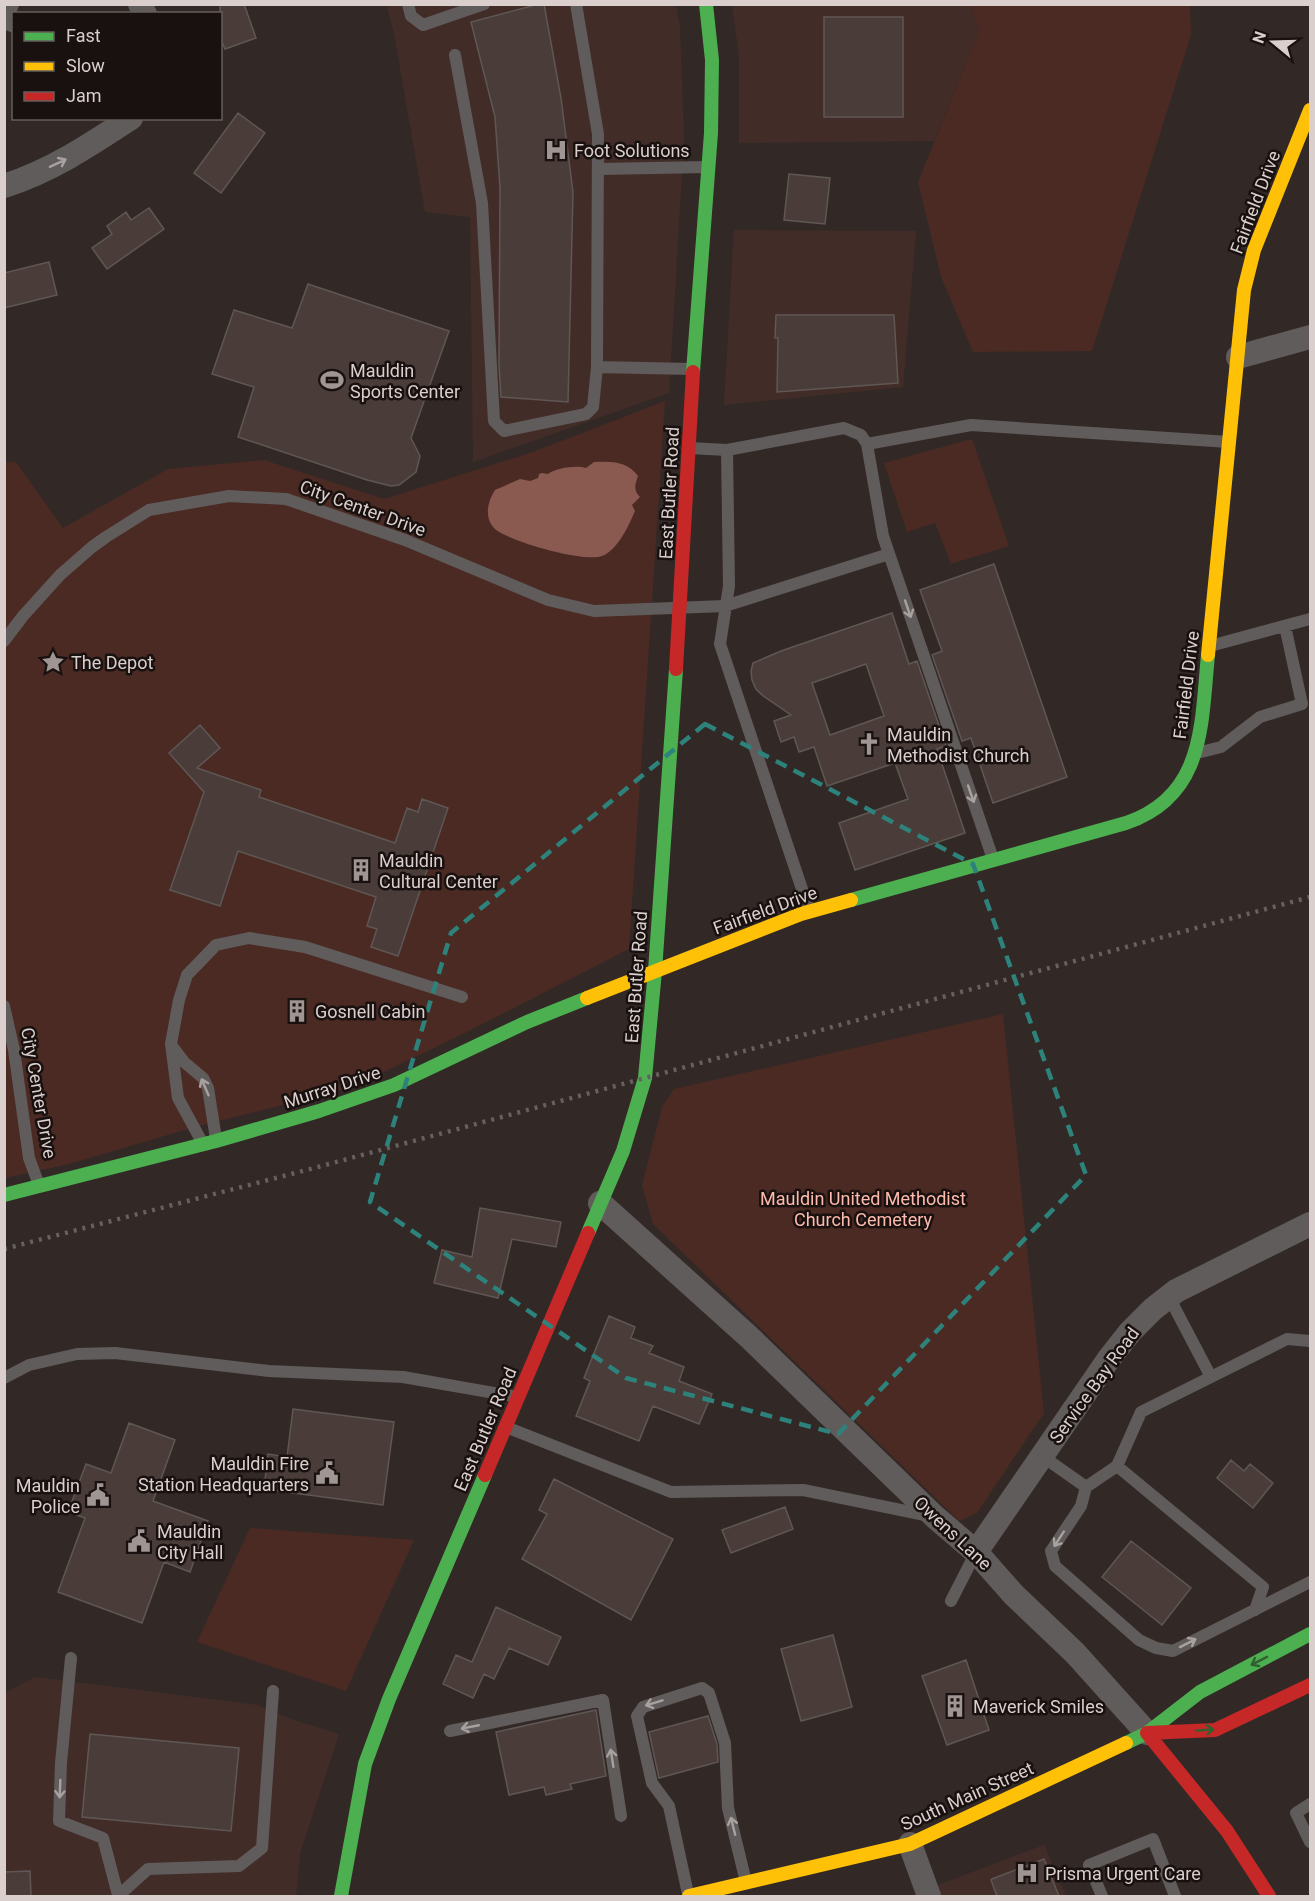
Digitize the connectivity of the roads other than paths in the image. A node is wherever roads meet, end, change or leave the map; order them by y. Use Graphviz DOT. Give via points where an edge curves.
graph roads {
  1 [pos="7,4"];
  2 [pos="408,4"];
  3 [pos="484,4"];
  4 [pos="576,4"];
  5 [pos="706,4"];
  6 [pos="4,9"];
  7 [pos="455,55"];
  8 [pos="1311,110"];
  9 [pos="128,120"];
  10 [pos="708,167"];
  11 [pos="598,169"];
  12 [pos="4,186"];
  13 [pos="1311,337"];
  14 [pos="1238,357"];
  15 [pos="597,367"];
  16 [pos="693,369"];
  17 [pos="1230,442"];
  18 [pos="867,444"];
  19 [pos="688,448"];
  20 [pos="727,450"];
  21 [pos="889,554"];
  22 [pos="725,606"];
  23 [pos="680,608"];
  24 [pos="1311,619"];
  25 [pos="1285,626"];
  26 [pos="4,641"];
  27 [pos="1209,647"];
  28 [pos="1196,753"];
  29 [pos="994,860"];
  30 [pos="809,911"];
  31 [pos="655,971"];
  32 [pos="462,997"];
  33 [pos="4,1006"];
  34 [pos="171,1044"];
  35 [pos="209,1142"];
  36 [pos="39,1186"];
  37 [pos="4,1195"];
  38 [pos="600,1203"];
  39 [pos="1311,1224"];
  40 [pos="1169,1297"];
  41 [pos="1311,1341"];
  42 [pos="1211,1377"];
  43 [pos="4,1378"];
  44 [pos="518,1397"];
  45 [pos="505,1426"];
  46 [pos="1042,1456"];
  47 [pos="1118,1466"];
  48 [pos="1086,1487"];
  49 [pos="935,1517"];
  50 [pos="976,1552"];
  51 [pos="1311,1582"];
  52 [pos="951,1600"];
  53 [pos="1255,1610"];
  54 [pos="1311,1634"];
  55 [pos="72,1658"];
  56 [pos="1311,1684"];
  57 [pos="273,1691"];
  58 [pos="450,1731"];
  59 [pos="1147,1733"];
  60 [pos="1311,1804"];
  61 [pos="621,1816"];
  62 [pos="1311,1842"];
  63 [pos="910,1844"];
  64 [pos="746,1883"];
  65 [pos="118,1896"];
  66 [pos="341,1896"];
  67 [pos="689,1896"];
  68 [pos="929,1896"];
  69 [pos="1102,1896"];
  70 [pos="1176,1896"];
  71 [pos="1269,1896"];
  1 -- 6 [label="street"];
  2 -- 3 [label="lane" via="411,16 423,25"];
  4 -- 11 [label="lane" via="598,134"];
  5 -- 10 [label="main road, East Butler Road" via="712,60"];
  7 -- 15 [label="lane" via="482,203 494,421 504,431 586,414 593,407"];
  8 -- 14 [label="main road, Fairfield Drive" via="1254,250 1244,290"];
  12 -- 9 [label="street, one-way" via="72,157"];
  10 -- 11 [label="lane"];
  10 -- 16 [label="main road, East Butler Road"];
  11 -- 15 [label="lane"];
  13 -- 14 [label="street"];
  14 -- 17 [label="main road, Fairfield Drive"];
  15 -- 16 [label="lane"];
  16 -- 19 [label="main road, East Butler Road"];
  17 -- 18 [label="lane" via="971,425"];
  17 -- 27 [label="main road, Fairfield Drive"];
  18 -- 20 [label="lane" via="861,435 844,428"];
  18 -- 21 [label="lane"];
  19 -- 20 [label="lane"];
  19 -- 23 [label="main road, East Butler Road"];
  20 -- 22 [label="lane" via="729,586"];
  21 -- 22 [label="lane, City Center Drive"];
  21 -- 29 [label="lane, one-way"];
  22 -- 23 [label="lane, City Center Drive"];
  22 -- 30 [label="lane" via="720,644"];
  23 -- 26 [label="lane, City Center Drive" via="594,611 548,600 405,540 286,499 229,496 149,510 106,537 60,575"];
  23 -- 31 [label="main road, East Butler Road"];
  24 -- 25 [label="lane"];
  25 -- 27 [label="lane"];
  25 -- 28 [label="lane" via="1302,704 1260,717 1221,747"];
  27 -- 28 [label="main road, Fairfield Drive"];
  28 -- 29 [label="main road, Fairfield Drive" via="1173,796 1153,812"];
  29 -- 30 [label="main road, Fairfield Drive"];
  30 -- 31 [label="main road, Fairfield Drive"];
  31 -- 35 [label="main road, Murray Drive" via="527,1022 394,1085"];
  31 -- 38 [label="main road, East Butler Road" via="645,1078 638,1108"];
  32 -- 34 [label="lane" via="305,947 249,938 216,945 187,975"];
  33 -- 36 [label="lane, City Center Drive" via="29,1158"];
  34 -- 35 [label="lane" via="178,1098"];
  35 -- 34 [label="lane, one-way" via="208,1088"];
  35 -- 36 [label="main road, Murray Drive"];
  36 -- 37 [label="main road, Murray Drive"];
  38 -- 44 [label="main road, East Butler Road"];
  38 -- 49 [label="street, Owens Lane" via="749,1337"];
  39 -- 40 [label="street, Service Bay Road"];
  40 -- 42 [label="lane"];
  40 -- 46 [label="street, Service Bay Road" via="1130,1332"];
  41 -- 42 [label="lane" via="1287,1339"];
  42 -- 47 [label="lane" via="1141,1412"];
  43 -- 44 [label="lane" via="29,1365 77,1354 115,1353 269,1371 403,1377"];
  44 -- 45 [label="main road, East Butler Road"];
  45 -- 49 [label="lane" via="671,1492 803,1490"];
  45 -- 66 [label="main road, East Butler Road" via="365,1764"];
  46 -- 48 [label="lane"];
  46 -- 50 [label="street, Service Bay Road"];
  47 -- 48 [label="lane"];
  47 -- 53 [label="lane" via="1263,1587"];
  48 -- 53 [label="lane, one-way" via="1081,1506 1051,1551 1055,1566 1139,1640 1173,1651"];
  49 -- 50 [label="street, Owens Lane"];
  50 -- 52 [label="lane"];
  50 -- 59 [label="street, Owens Lane"];
  51 -- 53 [label="lane"];
  54 -- 59 [label="main road, South Main Street, one-way" via="1200,1692"];
  55 -- 65 [label="lane, one-way" via="59,1821 103,1838"];
  59 -- 56 [label="main road, South Main Street, one-way" via="1215,1730"];
  57 -- 65 [label="lane" via="262,1848 238,1866 148,1869"];
  61 -- 58 [label="lane, one-way" via="603,1700"];
  59 -- 63 [label="main road, South Main Street"];
  59 -- 71 [label="main road, Owens Lane" via="1227,1831"];
  60 -- 62 [label="lane" via="1296,1814"];
  63 -- 64 [label="main road, South Main Street"];
  63 -- 68 [label="street"];
  64 -- 67 [label="main road, South Main Street"];
  64 -- 67 [label="lane, one-way" via="728,1808 725,1743 709,1693 702,1688 643,1707 637,1716 652,1783 669,1806"];
  69 -- 70 [label="lane" via="1089,1865 1153,1839"];
}
